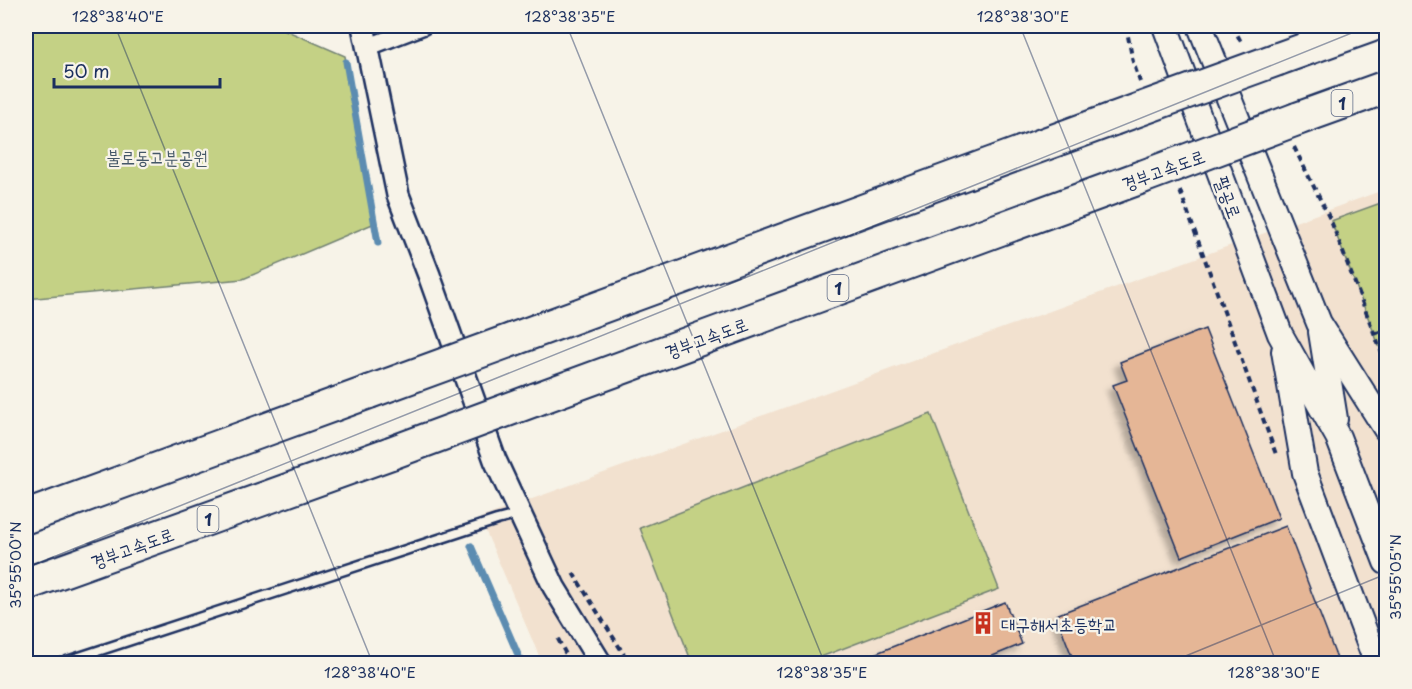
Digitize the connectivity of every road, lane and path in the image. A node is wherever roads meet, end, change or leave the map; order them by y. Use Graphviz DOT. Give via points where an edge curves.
graph roads {
  1 [pos="363,26"];
  2 [pos="455,26"];
  3 [pos="1126,26"];
  4 [pos="1165,26"];
  5 [pos="1200,26"];
  6 [pos="1233,26"];
  7 [pos="1370,26"];
  8 [pos="428,30"];
  9 [pos="1243,46"];
  10 [pos="368,47"];
  11 [pos="1141,85"];
  12 [pos="1386,87"];
  13 [pos="1294,129"];
  14 [pos="1178,185"];
  15 [pos="1319,323"];
  16 [pos="1386,329"];
  17 [pos="1281,334"];
  18 [pos="1375,334"];
  19 [pos="1386,364"];
  20 [pos="1386,429"];
  21 [pos="1338,437"];
  22 [pos="1279,463"];
  23 [pos="520,514"];
  24 [pos="26,517"];
  25 [pos="1386,562"];
  26 [pos="567,563"];
  27 [pos="26,584"];
  28 [pos="58,663"];
  29 [pos="601,663"];
  30 [pos="630,663"];
  31 [pos="1377,663"];
  1 -- 10 [label="street"];
  2 -- 8 [label="path"];
  3 -- 11 [label="path"];
  4 -- 17 [label="main road, 팔공로"];
  5 -- 15 [label="main road, 팔공로"];
  6 -- 9 [label="path"];
  7 -- 24 [label="highway, bridge"];
  8 -- 10 [label="street"];
  10 -- 23 [label="street" via="398,195 495,460"];
  12 -- 13 [label="highway, 경부고속도로 / 1"];
  13 -- 18 [label="path"];
  13 -- 27 [label="highway, 경부고속도로 / 1, bridge" via="1142,177"];
  14 -- 22 [label="path"];
  15 -- 20 [label="main road"];
  15 -- 21 [label="main road"];
  16 -- 18 [label="path"];
  17 -- 21 [label="main road"];
  17 -- 31 [label="main road" via="1305,473"];
  18 -- 19 [label="path"];
  21 -- 25 [label="main road"];
  23 -- 28 [label="lane"];
  23 -- 29 [label="street" via="554,587"];
  26 -- 30 [label="path"];
}
